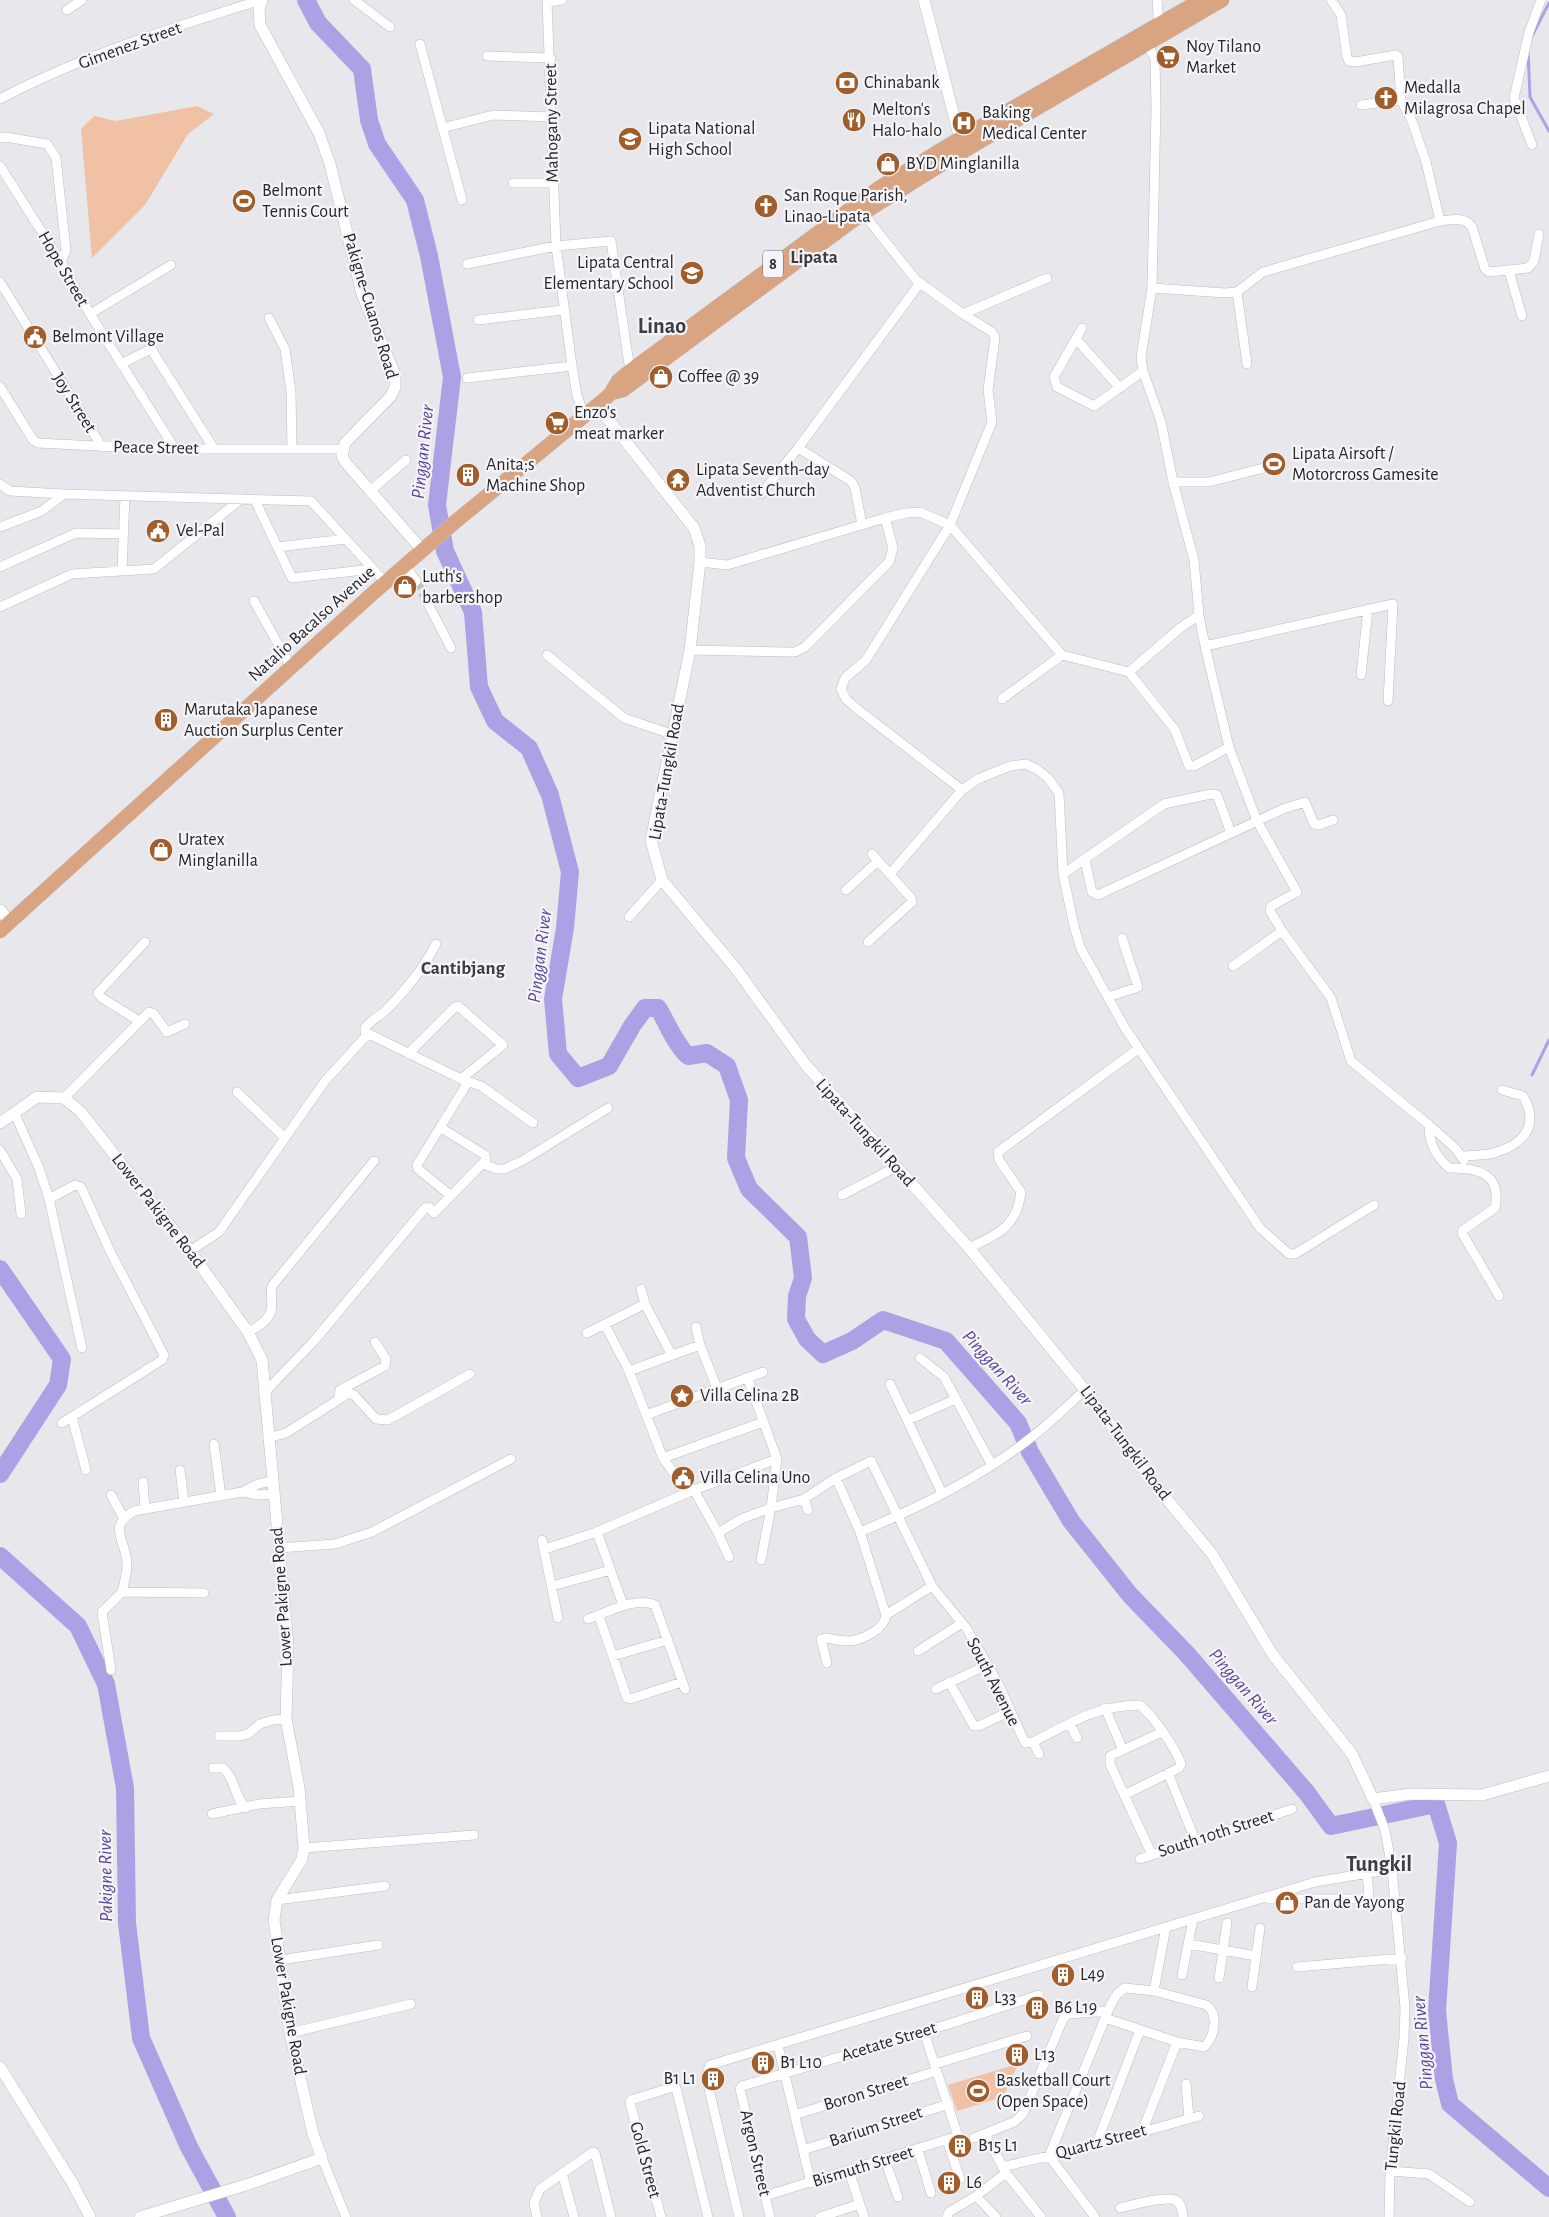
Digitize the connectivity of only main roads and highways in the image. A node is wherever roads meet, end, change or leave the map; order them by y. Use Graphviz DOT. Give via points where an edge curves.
graph roads {
  1 [pos="1200,0"];
  2 [pos="1222,0"];
  3 [pos="1144,39"];
  4 [pos="961,145"];
  5 [pos="611,393"];
  6 [pos="5,927"];
  1 -- 3 [label="highway, Natalio Bacalso Avenue / 8" via="1159,24"];
  2 -- 3 [label="highway, Natalio Bacalso Avenue / 8"];
  3 -- 4 [label="highway, Natalio Bacalso Avenue / 8"];
  4 -- 5 [label="highway, Natalio Bacalso Avenue / 8" via="623,390"];
  4 -- 5 [label="highway, Natalio Bacalso Avenue / 8" via="858,202 630,370"];
  5 -- 6 [label="highway, Natalio Bacalso Avenue / 8" via="405,566"];
}
